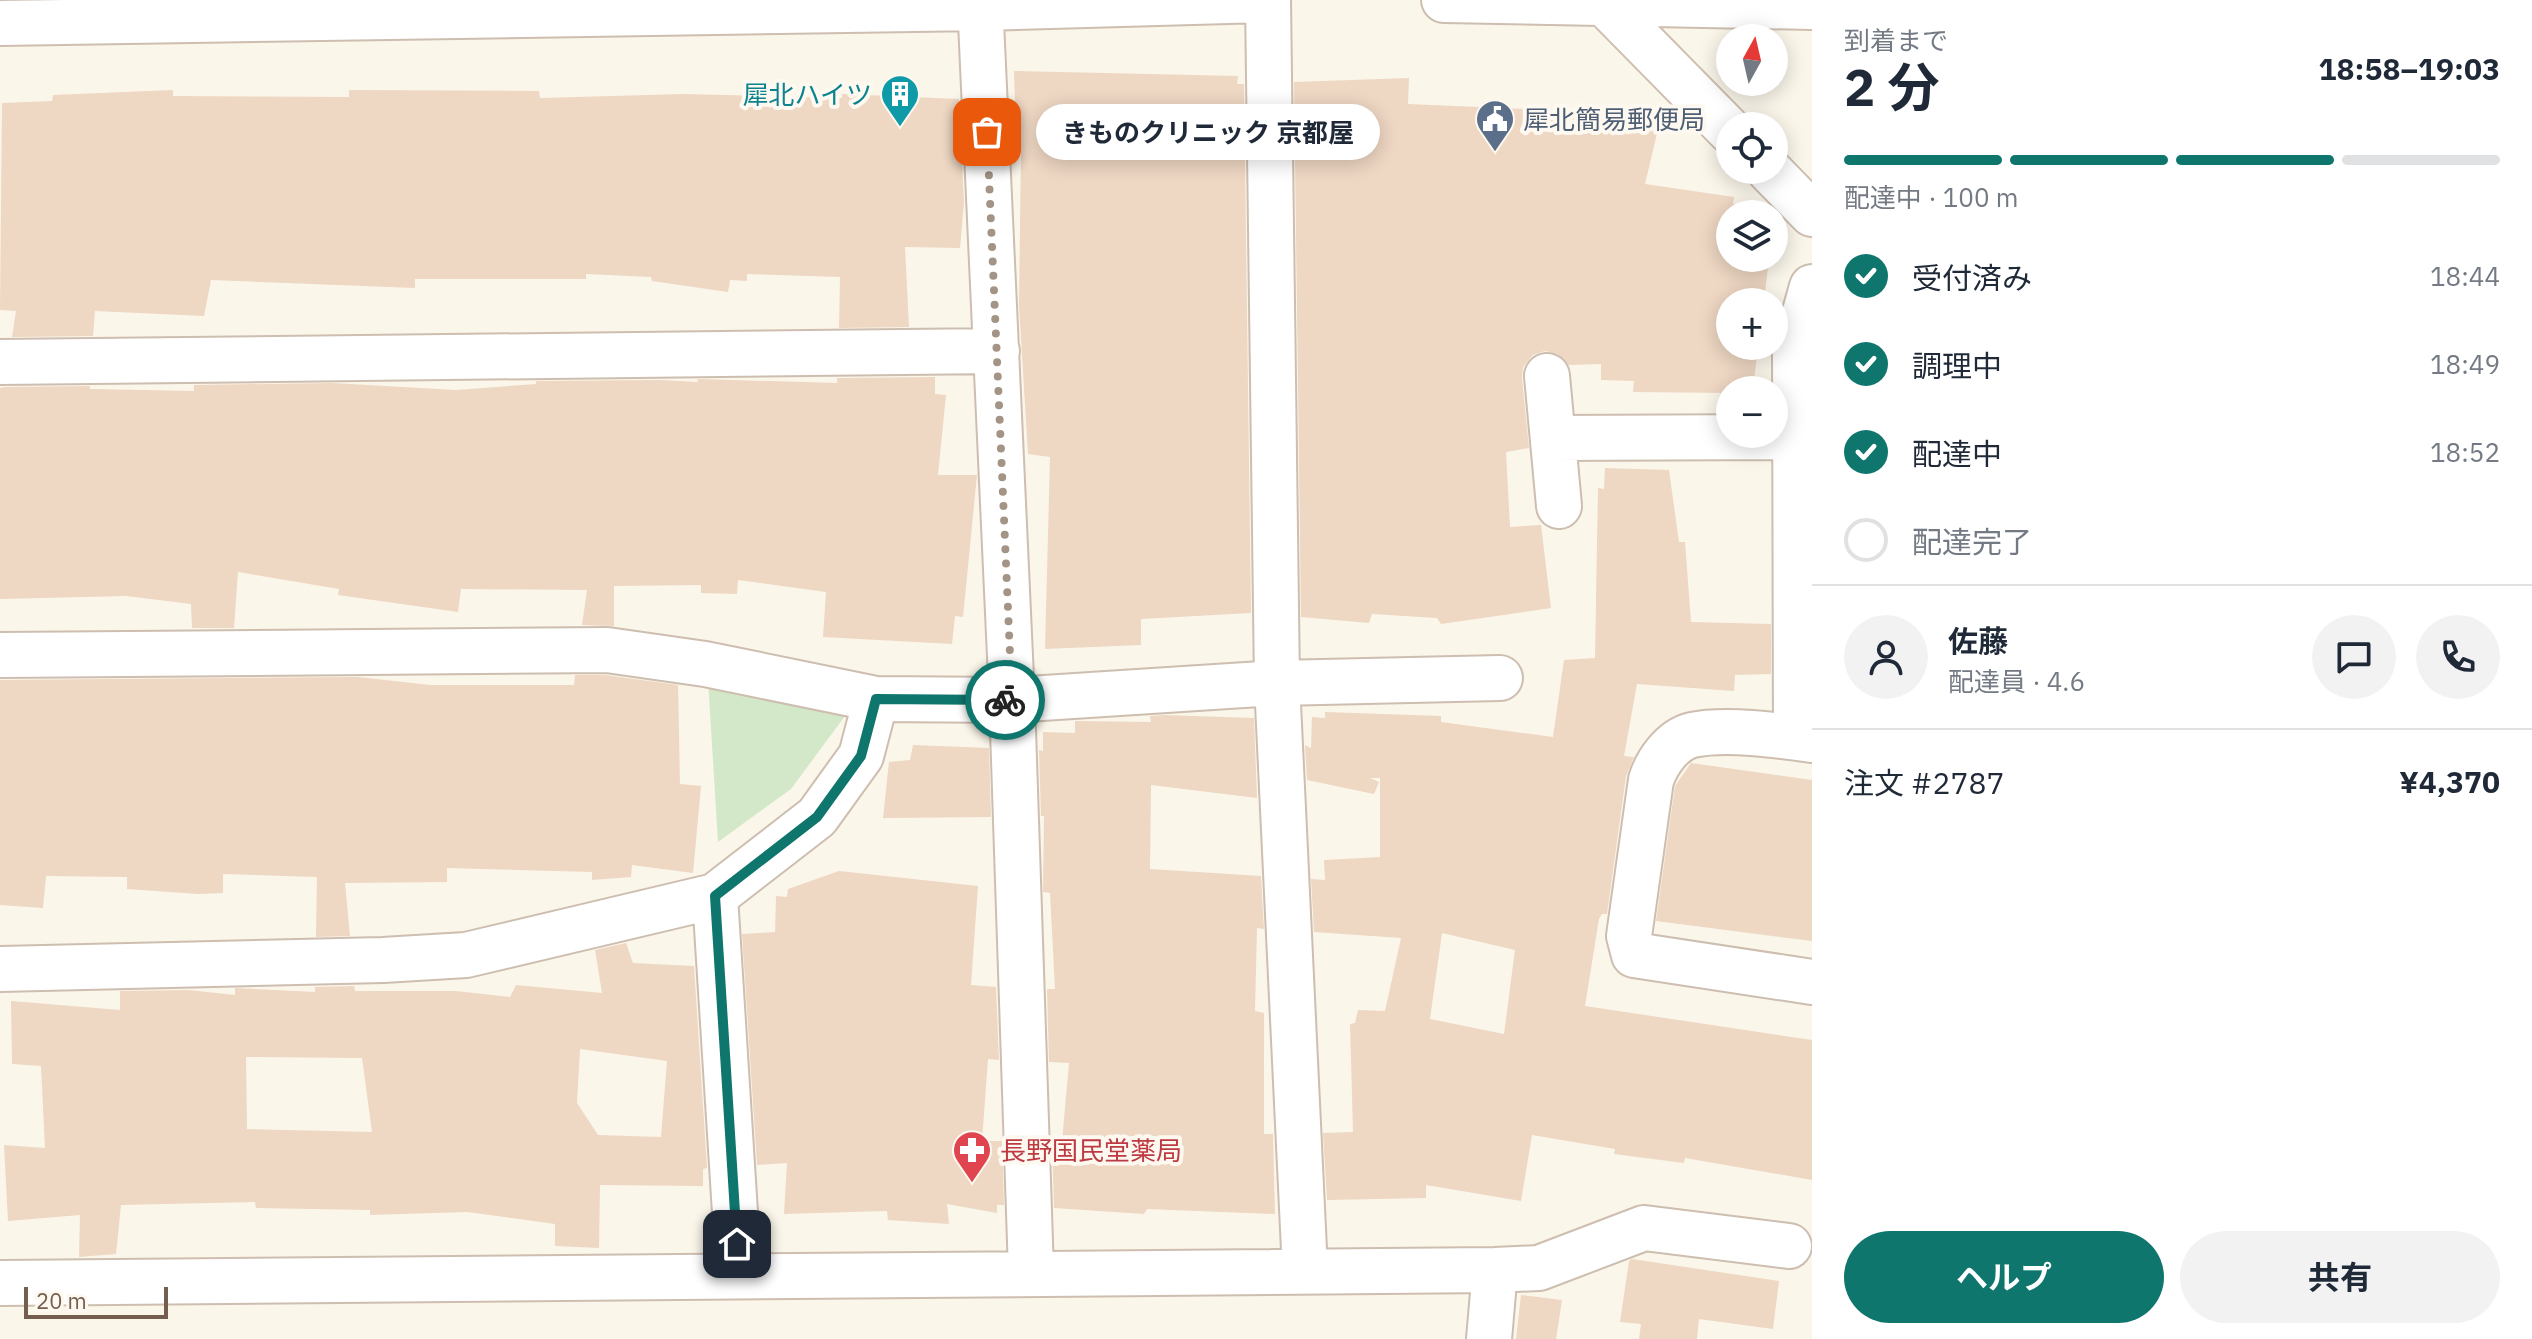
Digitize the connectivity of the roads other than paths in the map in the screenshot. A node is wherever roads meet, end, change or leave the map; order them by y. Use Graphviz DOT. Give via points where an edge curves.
graph roads {
  1 [pos="1266,0"];
  2 [pos="1444,0"];
  3 [pos="1602,1"];
  4 [pos="981,4"];
  5 [pos="1812,7"];
  6 [pos="0,23"];
  7 [pos="1716,117"];
  8 [pos="1783,184"];
  9 [pos="1812,214"];
  10 [pos="1812,287"];
  11 [pos="997,351"];
  12 [pos="0,362"];
  13 [pos="1547,376"];
  14 [pos="1793,437"];
  15 [pos="1553,438"];
  16 [pos="1559,506"];
  17 [pos="0,655"];
  18 [pos="1500,678"];
  19 [pos="1277,683"];
  20 [pos="876,699"];
  21 [pos="1012,700"];
  22 [pos="1804,739"];
  23 [pos="715,896"];
  24 [pos="0,969"];
  25 [pos="1812,982"];
  26 [pos="1789,1246"];
  27 [pos="1495,1270"];
  28 [pos="1305,1271"];
  29 [pos="1031,1272"];
  30 [pos="739,1276"];
  31 [pos="0,1283"];
  32 [pos="1489,1339"];
  1 -- 4 [label="street"];
  1 -- 19 [label="street"];
  2 -- 3 [label="street"];
  3 -- 5 [label="street"];
  3 -- 7 [label="street"];
  4 -- 6 [label="street"];
  4 -- 11 [label="street"];
  8 -- 9 [label="street"];
  10 -- 14 [label="street" via="1795,348"];
  11 -- 12 [label="street"];
  11 -- 21 [label="street"];
  13 -- 15 [label="street"];
  14 -- 15 [label="street"];
  14 -- 22 [label="street"];
  15 -- 16 [label="street"];
  17 -- 20 [label="street" via="607,650"];
  18 -- 19 [label="street"];
  19 -- 21 [label="street"];
  19 -- 28 [label="street"];
  20 -- 21 [label="street"];
  20 -- 23 [label="street" via="861,756 817,817"];
  21 -- 29 [label="street"];
  22 -- 25 [label="street" via="1689,735 1658,759 1629,936 1634,955"];
  23 -- 24 [label="street" via="466,955"];
  23 -- 30 [label="street"];
  26 -- 27 [label="street" via="1644,1228 1539,1268"];
  27 -- 28 [label="street"];
  27 -- 32 [label="street"];
  28 -- 29 [label="street"];
  29 -- 30 [label="street"];
  30 -- 31 [label="street"];
}
